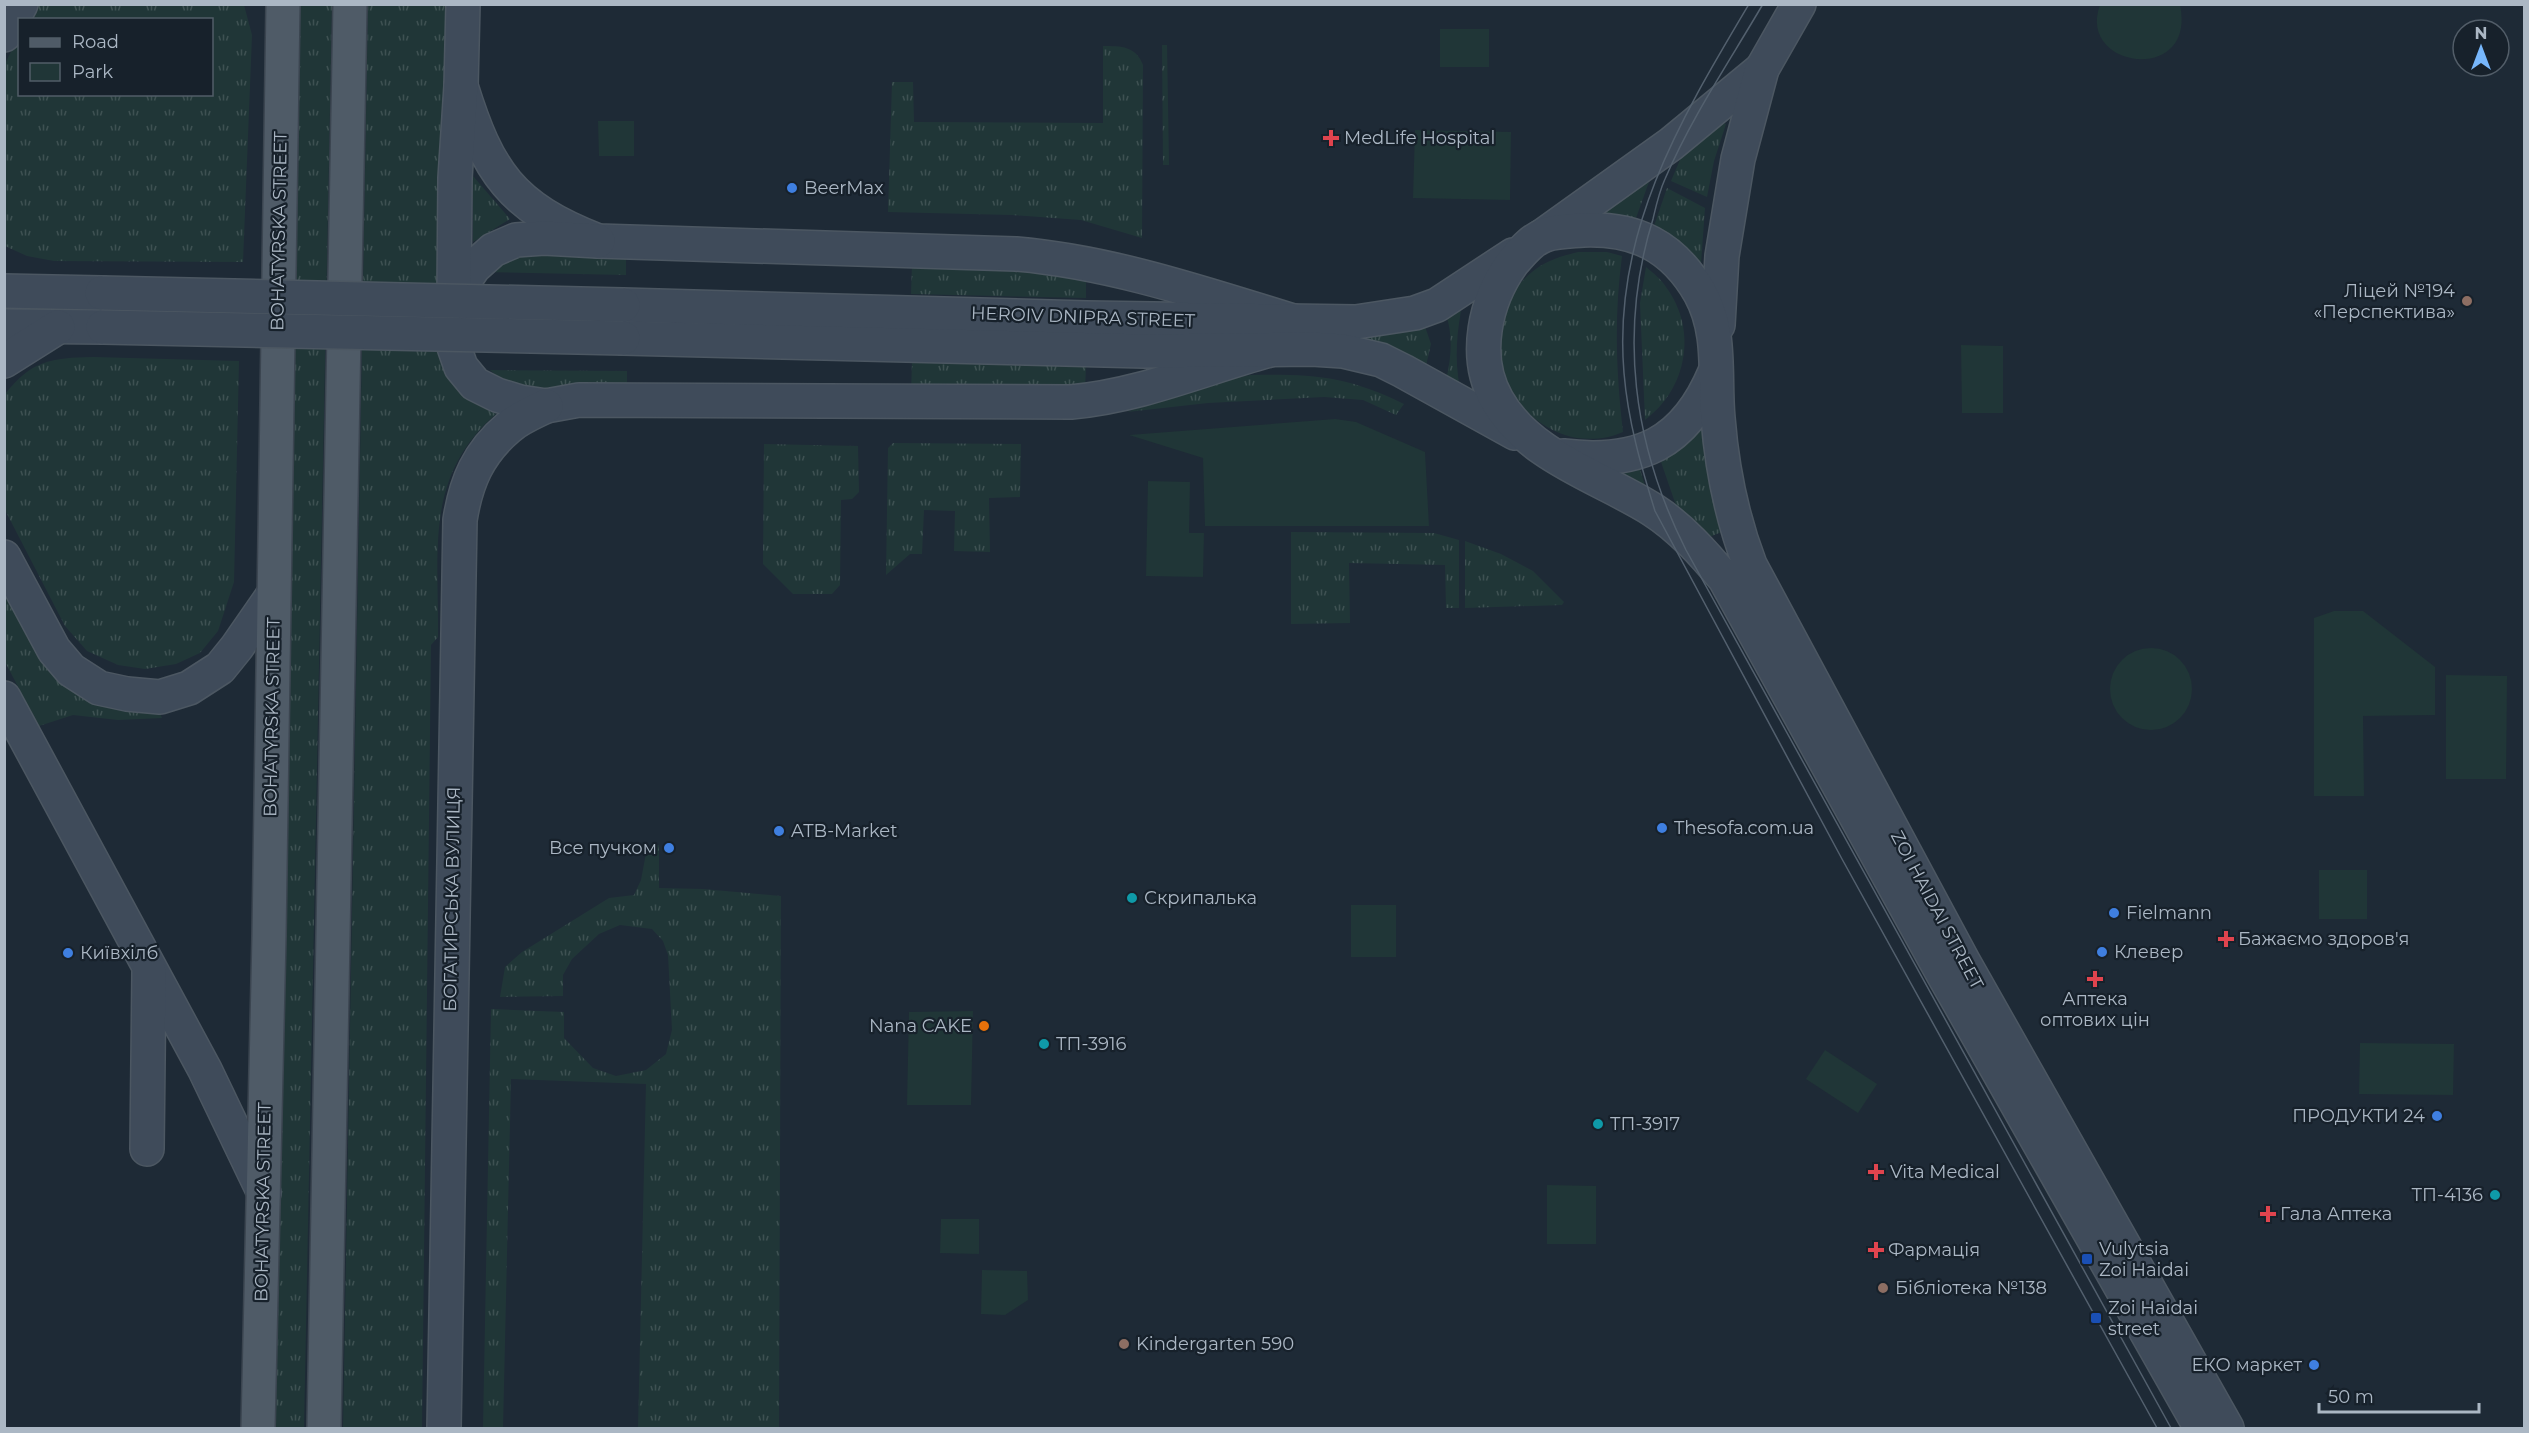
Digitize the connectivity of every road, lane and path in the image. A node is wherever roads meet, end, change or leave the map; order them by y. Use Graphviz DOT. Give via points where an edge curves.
graph roads {
  1 [pos="21,4"];
  2 [pos="268,4"];
  3 [pos="283,4"];
  4 [pos="350,4"];
  5 [pos="463,4"];
  6 [pos="1799,4"];
  7 [pos="4,35"];
  8 [pos="283,48"];
  9 [pos="1762,69"];
  10 [pos="461,86"];
  11 [pos="598,241"];
  12 [pos="1534,242"];
  13 [pos="11,287"];
  14 [pos="454,296"];
  15 [pos="1296,322"];
  16 [pos="4,326"];
  17 [pos="58,327"];
  18 [pos="1270,350"];
  19 [pos="1717,358"];
  20 [pos="4,361"];
  21 [pos="546,406"];
  22 [pos="1545,449"];
  23 [pos="4,557"];
  24 [pos="273,595"];
  25 [pos="4,698"];
  26 [pos="149,970"];
  27 [pos="147,1149"];
  28 [pos="264,1193"];
  29 [pos="258,1428"];
  30 [pos="324,1428"];
  31 [pos="444,1428"];
  32 [pos="2201,1428"];
  33 [pos="2227,1428"];
  1 -- 7 [label="main road"];
  2 -- 8 [label="main road"];
  3 -- 8 [label="main road, BOHATYRSKA STREET"];
  4 -- 30 [label="main road"];
  5 -- 10 [label="main road"];
  6 -- 9 [label="main road, HEROIV DNIPRA STREET"];
  8 -- 24 [label="main road, BOHATYRSKA STREET"];
  9 -- 12 [label="main road, HEROIV DNIPRA STREET" via="1671,144"];
  9 -- 19 [label="main road, HEROIV DNIPRA STREET" via="1738,159 1729,212 1721,266"];
  10 -- 11 [label="main road" via="487,157 503,180 542,216"];
  10 -- 14 [label="main road" via="454,178"];
  11 -- 14 [label="main road" via="516,240 493,250 474,267"];
  11 -- 15 [label="main road" via="1053,258 1147,279"];
  12 -- 15 [label="main road, HEROIV DNIPRA STREET" via="1437,305 1415,313 1356,322"];
  12 -- 19 [label="main road" via="1600,230 1646,240 1670,255 1701,294"];
  12 -- 22 [label="main road" via="1504,274 1492,298 1484,330 1485,356 1489,380 1508,418"];
  13 -- 15 [label="main road, HEROIV DNIPRA STREET, bridge" via="102,293"];
  14 -- 21 [label="main road" via="453,344 461,367 475,384 497,395"];
  16 -- 17 [label="main road, HEROIV DNIPRA STREET"];
  17 -- 18 [label="main road, HEROIV DNIPRA STREET, bridge" via="1122,351"];
  17 -- 20 [label="main road"];
  18 -- 21 [label="main road, HEROIV DNIPRA STREET" via="1101,400 579,400"];
  18 -- 22 [label="main road, HEROIV DNIPRA STREET" via="1343,351 1381,360"];
  19 -- 22 [label="main road" via="1707,392 1695,410 1671,435 1642,452 1591,460"];
  19 -- 33 [label="main road, ZOI HAIDAI STREET" via="1717,416 1723,463 1738,534 1750,565 1963,961"];
  21 -- 31 [label="main road, БОГАТИРСЬКА ВУЛИЦЯ" via="510,426 473,469 460,520"];
  22 -- 32 [label="main road, ZOI HAIDAI STREET" via="1655,511 1697,547 1725,579"];
  23 -- 24 [label="main road" via="54,650 71,670 99,688 127,694 160,696 189,688 220,668"];
  24 -- 28 [label="main road, BOHATYRSKA STREET"];
  25 -- 26 [label="main road"];
  26 -- 27 [label="main road"];
  26 -- 28 [label="main road" via="205,1070"];
  28 -- 29 [label="main road, BOHATYRSKA STREET"];
}
